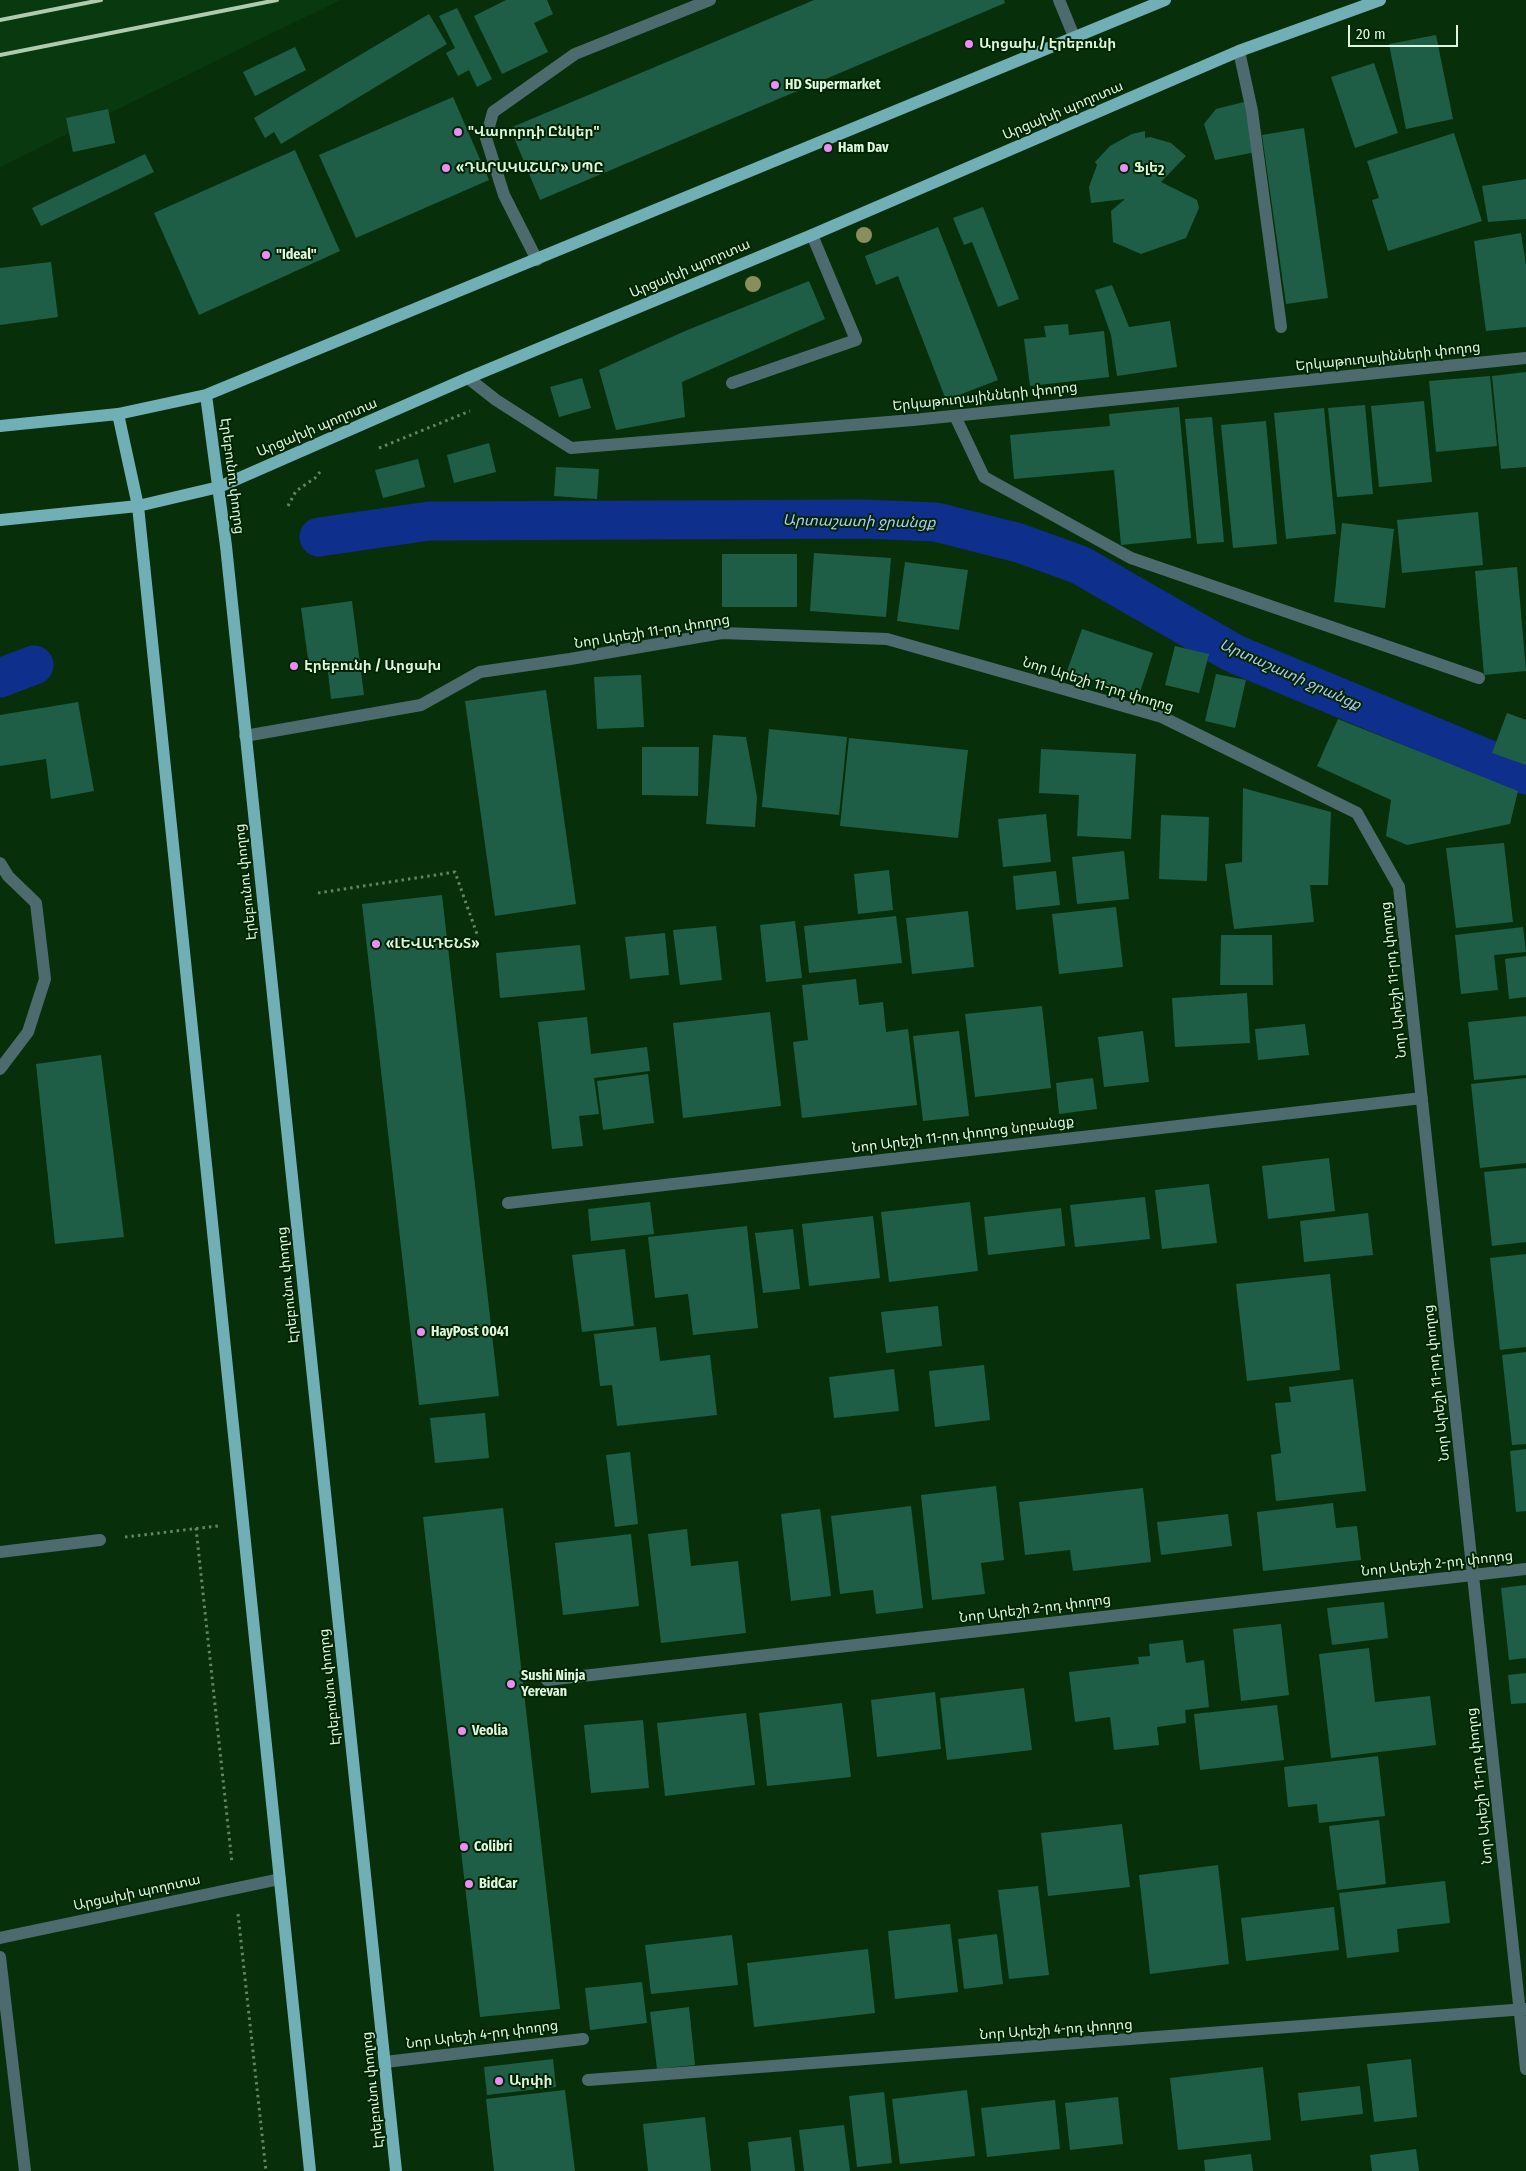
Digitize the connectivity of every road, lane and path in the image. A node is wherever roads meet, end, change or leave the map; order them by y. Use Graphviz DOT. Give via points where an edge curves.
graph roads {
  1 [pos="710,0"];
  2 [pos="1059,0"];
  3 [pos="1165,0"];
  4 [pos="1380,0"];
  5 [pos="1364,3"];
  6 [pos="1075,39"];
  7 [pos="1239,51"];
  8 [pos="812,235"];
  9 [pos="537,260"];
  10 [pos="1281,327"];
  11 [pos="1526,358"];
  12 [pos="468,378"];
  13 [pos="732,383"];
  14 [pos="206,395"];
  15 [pos="496,400"];
  16 [pos="118,414"];
  17 [pos="955,416"];
  18 [pos="0,426"];
  19 [pos="376,449"];
  20 [pos="320,472"];
  21 [pos="219,487"];
  22 [pos="138,506"];
  23 [pos="288,506"];
  24 [pos="0,520"];
  25 [pos="1478,678"];
  26 [pos="245,736"];
  27 [pos="0,863"];
  28 [pos="318,893"];
  29 [pos="476,934"];
  30 [pos="0,1069"];
  31 [pos="1422,1098"];
  32 [pos="508,1203"];
  33 [pos="243,1523"];
  34 [pos="196,1528"];
  35 [pos="100,1540"];
  36 [pos="0,1552"];
  37 [pos="1526,1569"];
  38 [pos="1473,1574"];
  39 [pos="547,1680"];
  40 [pos="280,1879"];
  41 [pos="235,1887"];
  42 [pos="0,1938"];
  43 [pos="0,1957"];
  44 [pos="1523,2010"];
  45 [pos="583,2039"];
  46 [pos="385,2062"];
  47 [pos="1526,2069"];
  48 [pos="588,2080"];
  49 [pos="25,2171"];
  50 [pos="266,2171"];
  51 [pos="310,2171"];
  52 [pos="396,2171"];
  1 -- 9 [label="street" via="575,54 493,112 486,138 504,195"];
  2 -- 6 [label="street"];
  3 -- 6 [label="main road"];
  4 -- 5 [label="main road, Արցախի պողոտա"];
  5 -- 7 [label="main road, Արցախի պողոտա"];
  6 -- 9 [label="main road"];
  7 -- 8 [label="main road, Արցախի պողոտա"];
  7 -- 10 [label="street" via="1252,111"];
  8 -- 12 [label="main road, Արցախի պողոտա"];
  8 -- 13 [label="street" via="856,340"];
  9 -- 14 [label="main road"];
  11 -- 17 [label="street, Երկաթուղայինների փողոց"];
  12 -- 15 [label="street, Երկաթուղայինների փողոց"];
  12 -- 21 [label="main road, Արցախի պողոտա"];
  14 -- 16 [label="main road"];
  14 -- 21 [label="main road, Էրեբունու փողոց"];
  15 -- 17 [label="street, Երկաթուղայինների փողոց" via="571,448"];
  15 -- 19 [label="path"];
  16 -- 18 [label="main road"];
  16 -- 22 [label="main road"];
  17 -- 25 [label="street" via="984,477 1131,558"];
  20 -- 23 [label="path" via="296,491"];
  21 -- 22 [label="main road, Արցախի պողոտա"];
  21 -- 26 [label="main road, Էրեբունու փողոց"];
  22 -- 24 [label="main road, Արցախի պողոտա"];
  22 -- 33 [label="main road"];
  26 -- 31 [label="street, Նոր Արեշի 11-րդ փողոց" via="421,705 480,672 722,633 887,639 1162,717 1357,813 1399,887"];
  26 -- 46 [label="main road, Էրեբունու փողոց"];
  27 -- 30 [label="street" via="8,876 36,903 45,979 28,1032"];
  28 -- 29 [label="path" via="455,872"];
  31 -- 32 [label="street, Նոր Արեշի 11-րդ փողոց նրբանցք"];
  31 -- 38 [label="street, Նոր Արեշի 11-րդ փողոց"];
  33 -- 34 [label="path"];
  33 -- 40 [label="main road"];
  34 -- 35 [label="path"];
  34 -- 41 [label="path"];
  35 -- 36 [label="street"];
  37 -- 38 [label="street, Նոր Արեշի 2-րդ փողոց"];
  38 -- 39 [label="street, Նոր Արեշի 2-րդ փողոց"];
  38 -- 44 [label="street, Նոր Արեշի 11-րդ փողոց"];
  40 -- 41 [label="street, Արցախի պողոտա"];
  40 -- 51 [label="main road"];
  41 -- 42 [label="street, Արցախի պողոտա"];
  41 -- 50 [label="path"];
  43 -- 49 [label="street"];
  44 -- 47 [label="street, Նոր Արեշի 11-րդ փողոց"];
  44 -- 48 [label="street, Նոր Արեշի 4-րդ փողոց"];
  45 -- 46 [label="street, Նոր Արեշի 4-րդ փողոց"];
  46 -- 52 [label="main road, Էրեբունու փողոց"];
}
